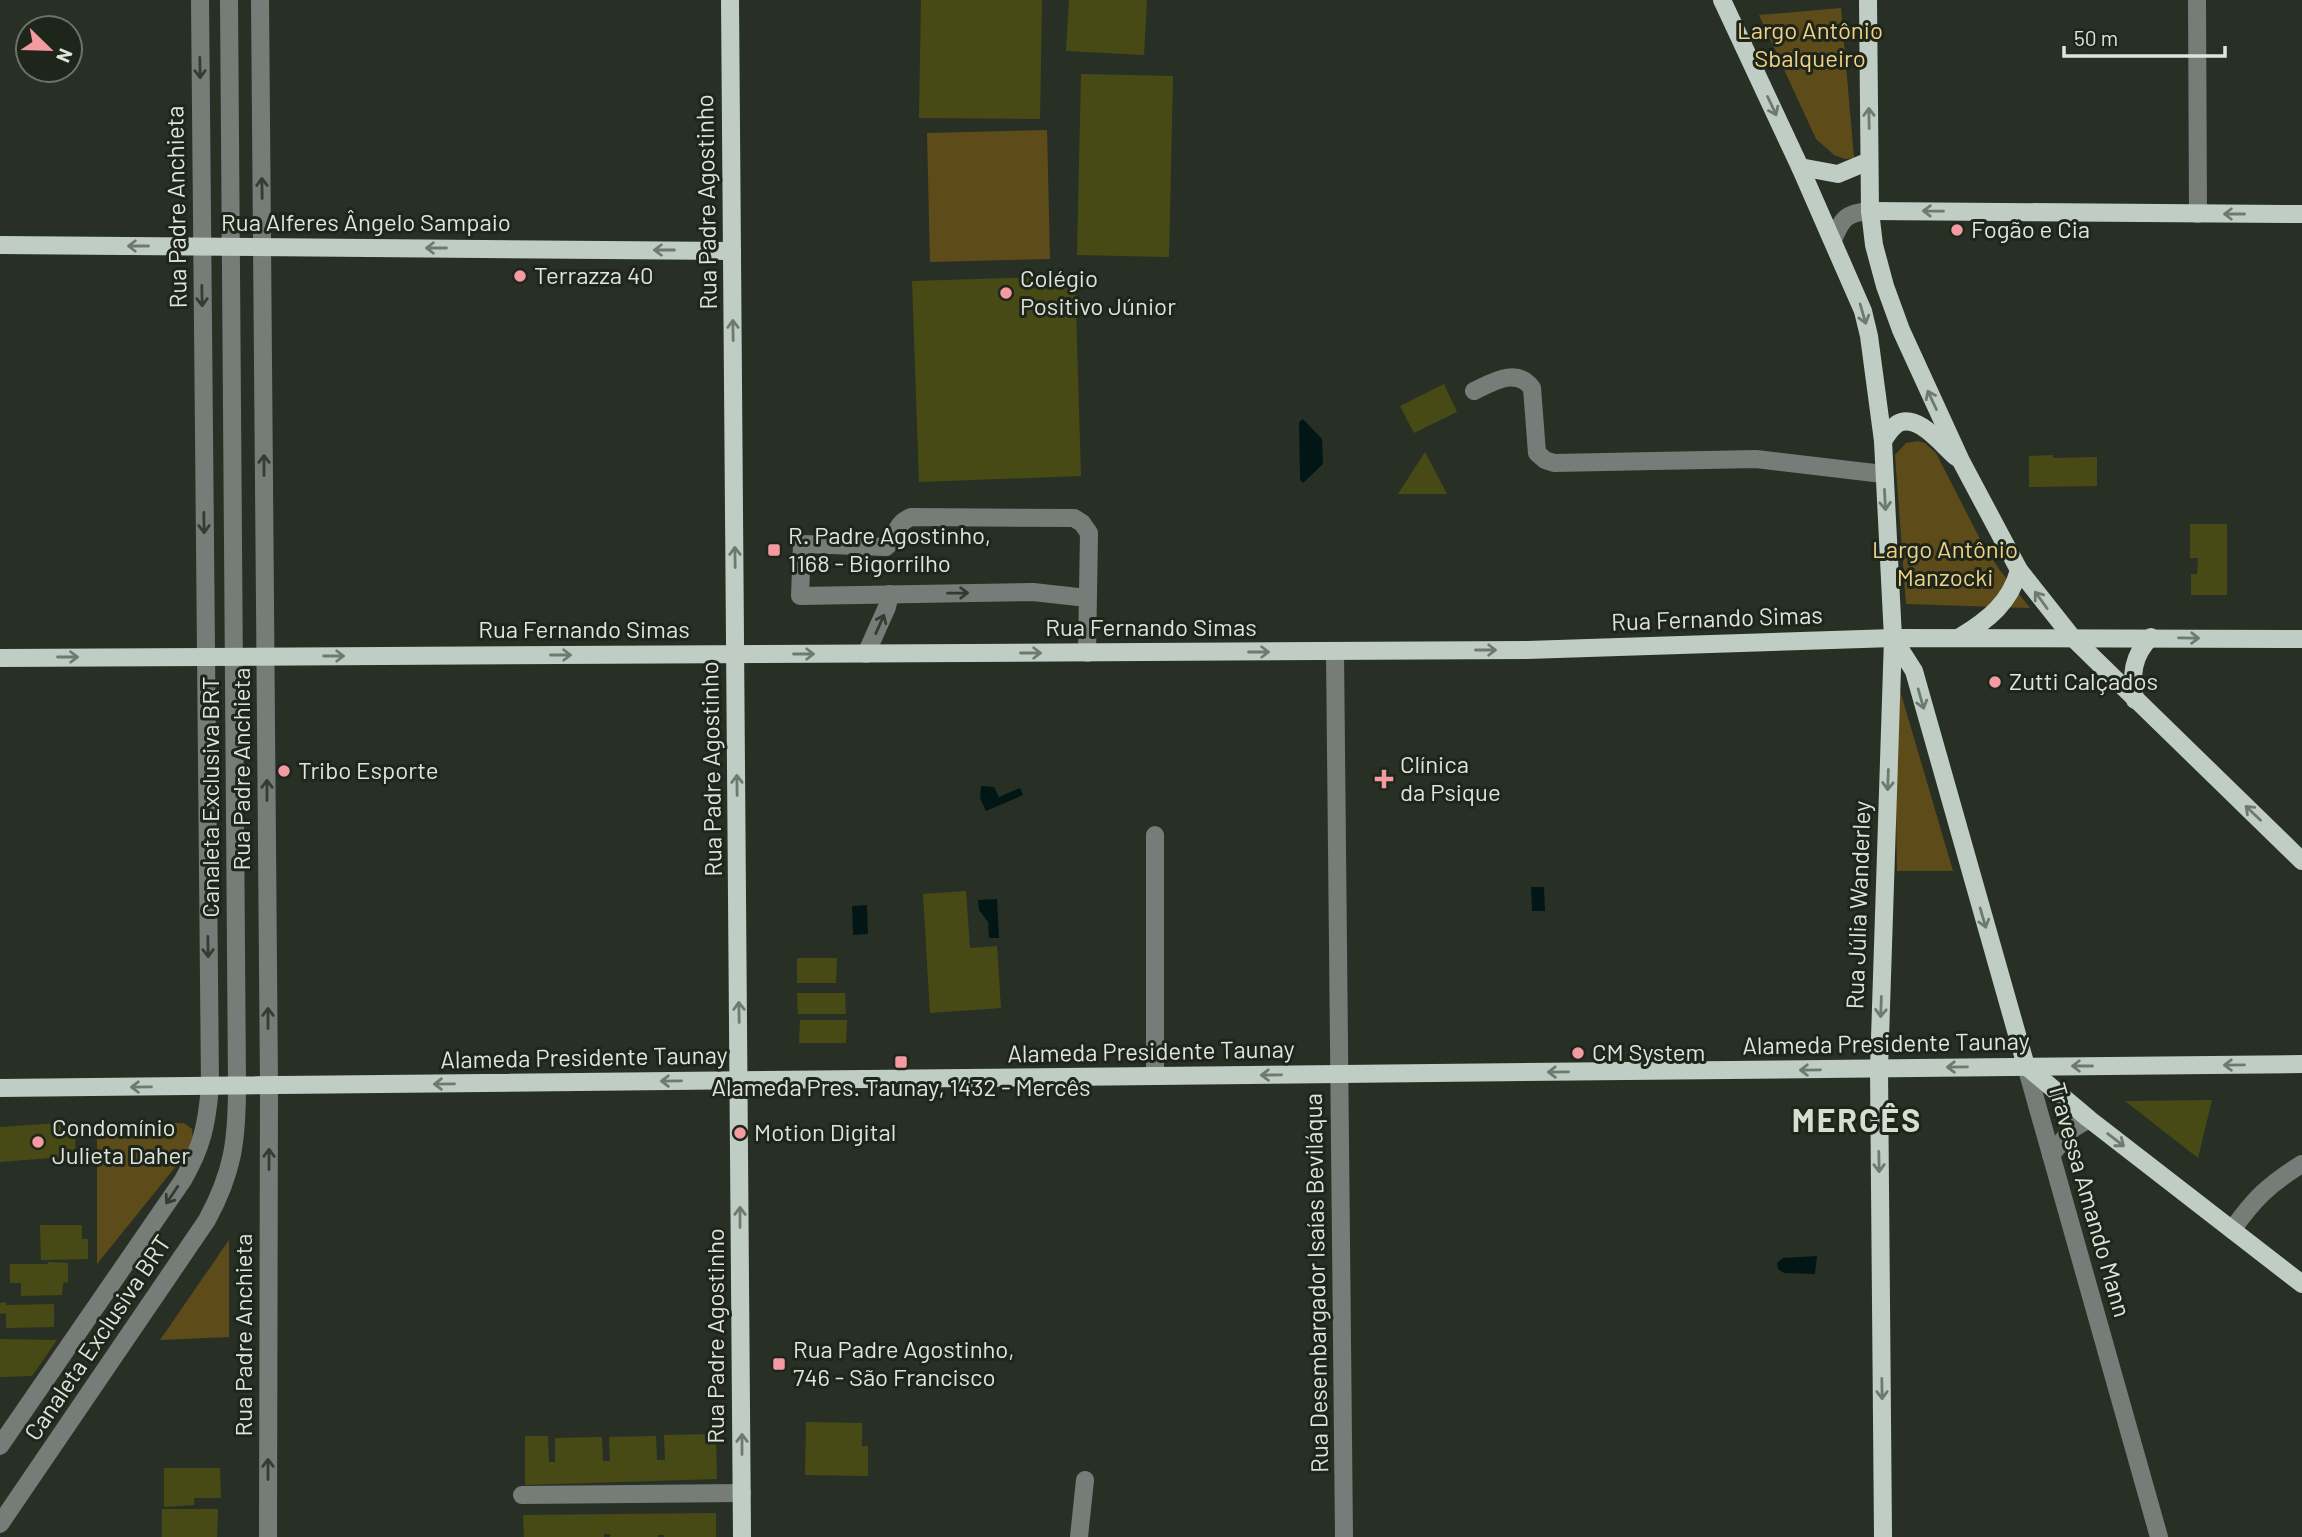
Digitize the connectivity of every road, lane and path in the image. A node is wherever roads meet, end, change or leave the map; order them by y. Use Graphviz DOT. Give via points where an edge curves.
graph roads {
  1 [pos="200,0"];
  2 [pos="229,0"];
  3 [pos="260,0"];
  4 [pos="730,0"];
  5 [pos="1722,0"];
  6 [pos="1868,0"];
  7 [pos="2197,0"];
  8 [pos="1869,161"];
  9 [pos="1800,167"];
  10 [pos="1870,211"];
  11 [pos="2198,214"];
  12 [pos="2302,214"];
  13 [pos="1833,240"];
  14 [pos="0,245"];
  15 [pos="202,246"];
  16 [pos="231,247"];
  17 [pos="262,247"];
  18 [pos="732,251"];
  19 [pos="1474,391"];
  20 [pos="1883,441"];
  21 [pos="1961,461"];
  22 [pos="1883,474"];
  23 [pos="2020,570"];
  24 [pos="890,594"];
  25 [pos="1087,598"];
  26 [pos="1960,637"];
  27 [pos="2072,637"];
  28 [pos="2151,637"];
  29 [pos="1893,638"];
  30 [pos="2302,639"];
  31 [pos="1335,651"];
  32 [pos="1087,653"];
  33 [pos="736,654"];
  34 [pos="866,654"];
  35 [pos="266,656"];
  36 [pos="206,657"];
  37 [pos="234,657"];
  38 [pos="0,658"];
  39 [pos="2135,700"];
  40 [pos="1155,835"];
  41 [pos="2302,860"];
  42 [pos="2302,1064"];
  43 [pos="2026,1066"];
  44 [pos="1878,1069"];
  45 [pos="1340,1074"];
  46 [pos="1155,1076"];
  47 [pos="740,1081"];
  48 [pos="210,1086"];
  49 [pos="237,1086"];
  50 [pos="269,1086"];
  51 [pos="0,1088"];
  52 [pos="2089,1119"];
  53 [pos="2051,1155"];
  54 [pos="2302,1164"];
  55 [pos="2232,1230"];
  56 [pos="2302,1284"];
  57 [pos="0,1446"];
  58 [pos="1085,1480"];
  59 [pos="742,1493"];
  60 [pos="522,1495"];
  61 [pos="0,1524"];
  62 [pos="268,1537"];
  63 [pos="742,1537"];
  64 [pos="1079,1537"];
  65 [pos="1344,1537"];
  66 [pos="1883,1537"];
  67 [pos="2159,1537"];
  1 -- 15 [label="street, Rua Padre Anchieta, one-way"];
  2 -- 16 [label="street, Canaleta Exclusiva BRT"];
  17 -- 3 [label="street, Rua Padre Anchieta, one-way"];
  4 -- 18 [label="main road, Rua Padre Agostinho"];
  5 -- 9 [label="main road, Rua Júlia Wanderley, one-way"];
  8 -- 6 [label="main road, one-way"];
  7 -- 11 [label="street"];
  8 -- 9 [label="main road" via="1838,174"];
  8 -- 10 [label="main road"];
  9 -- 13 [label="main road, Rua Júlia Wanderley"];
  11 -- 10 [label="main road, one-way"];
  10 -- 13 [label="street" via="1853,213 1840,223"];
  21 -- 10 [label="main road, one-way" via="1885,286"];
  12 -- 11 [label="main road, one-way"];
  13 -- 20 [label="main road, Rua Júlia Wanderley, one-way" via="1863,311"];
  15 -- 14 [label="main road, Rua Alferes Ângelo Sampaio, one-way"];
  15 -- 16 [label="main road, Rua Alferes Ângelo Sampaio"];
  15 -- 36 [label="street, Rua Padre Anchieta, one-way"];
  16 -- 17 [label="main road, Rua Alferes Ângelo Sampaio"];
  16 -- 37 [label="street, Canaleta Exclusiva BRT"];
  18 -- 17 [label="main road, Rua Alferes Ângelo Sampaio, one-way"];
  35 -- 17 [label="street, Rua Padre Anchieta, one-way"];
  33 -- 18 [label="main road, Rua Padre Agostinho, one-way"];
  19 -- 22 [label="street" via="1506,377 1526,380 1532,388 1537,453 1554,463 1756,459"];
  20 -- 21 [label="main road" via="1895,425 1915,422"];
  20 -- 22 [label="main road, Rua Júlia Wanderley"];
  21 -- 23 [label="main road"];
  22 -- 29 [label="main road, Rua Júlia Wanderley, one-way"];
  23 -- 26 [label="main road" via="1998,610"];
  27 -- 23 [label="main road, one-way"];
  24 -- 25 [label="street, one-way" via="1033,592"];
  24 -- 25 [label="street" via="800,596 802,544 886,547 901,521 911,517 1074,518 1089,533"];
  34 -- 24 [label="street, one-way"];
  25 -- 32 [label="street"];
  26 -- 27 [label="main road, Rua Fernando Simas"];
  26 -- 29 [label="main road, Rua Fernando Simas"];
  27 -- 28 [label="main road, Rua Fernando Simas"];
  27 -- 39 [label="main road"];
  28 -- 30 [label="main road, Rua Fernando Simas, one-way"];
  28 -- 39 [label="main road" via="2134,665"];
  31 -- 29 [label="main road, Rua Fernando Simas, one-way"];
  29 -- 43 [label="main road, Travessa Amando Mann, one-way" via="1914,671"];
  29 -- 44 [label="main road, Rua Júlia Wanderley, one-way"];
  32 -- 31 [label="main road, Rua Fernando Simas, one-way"];
  31 -- 45 [label="street, Rua Desembargador Isaías Beviláqua"];
  34 -- 32 [label="main road, Rua Fernando Simas, one-way"];
  33 -- 34 [label="main road, Rua Fernando Simas, one-way"];
  35 -- 33 [label="main road, Rua Fernando Simas, one-way"];
  47 -- 33 [label="main road, Rua Padre Agostinho, one-way"];
  35 -- 37 [label="main road, Rua Fernando Simas"];
  50 -- 35 [label="street, Rua Padre Anchieta, one-way"];
  36 -- 37 [label="main road, Rua Fernando Simas"];
  38 -- 36 [label="main road, Rua Fernando Simas, one-way"];
  36 -- 48 [label="street, Rua Padre Anchieta, one-way"];
  37 -- 49 [label="street, Canaleta Exclusiva BRT"];
  41 -- 39 [label="main road, one-way"];
  40 -- 46 [label="street"];
  42 -- 43 [label="main road, Alameda Presidente Taunay, one-way"];
  43 -- 44 [label="main road, Alameda Presidente Taunay, one-way"];
  43 -- 52 [label="main road"];
  43 -- 53 [label="street, Travessa Amando Mann"];
  44 -- 45 [label="main road, Alameda Presidente Taunay, one-way"];
  44 -- 66 [label="main road, Rua Júlia Wanderley, one-way"];
  45 -- 46 [label="main road, Alameda Presidente Taunay, one-way"];
  45 -- 65 [label="street, Rua Desembargador Isaías Beviláqua"];
  46 -- 47 [label="main road, Alameda Presidente Taunay"];
  47 -- 50 [label="main road, Alameda Presidente Taunay, one-way"];
  59 -- 47 [label="main road, Rua Padre Agostinho, one-way"];
  48 -- 49 [label="main road, Alameda Presidente Taunay"];
  48 -- 51 [label="main road, Alameda Presidente Taunay, one-way"];
  48 -- 57 [label="street, Rua Padre Anchieta, one-way" via="208,1117 195,1159"];
  49 -- 50 [label="main road, Alameda Presidente Taunay"];
  49 -- 61 [label="street, Canaleta Exclusiva BRT" via="233,1161 221,1195"];
  62 -- 50 [label="street, Rua Padre Anchieta, one-way"];
  52 -- 53 [label="street" via="2072,1129"];
  52 -- 55 [label="main road, one-way"];
  53 -- 67 [label="street, Travessa Amando Mann"];
  54 -- 55 [label="street" via="2265,1189"];
  55 -- 56 [label="main road"];
  58 -- 64 [label="street"];
  59 -- 60 [label="street"];
  59 -- 63 [label="main road, Rua Padre Agostinho"];
}
